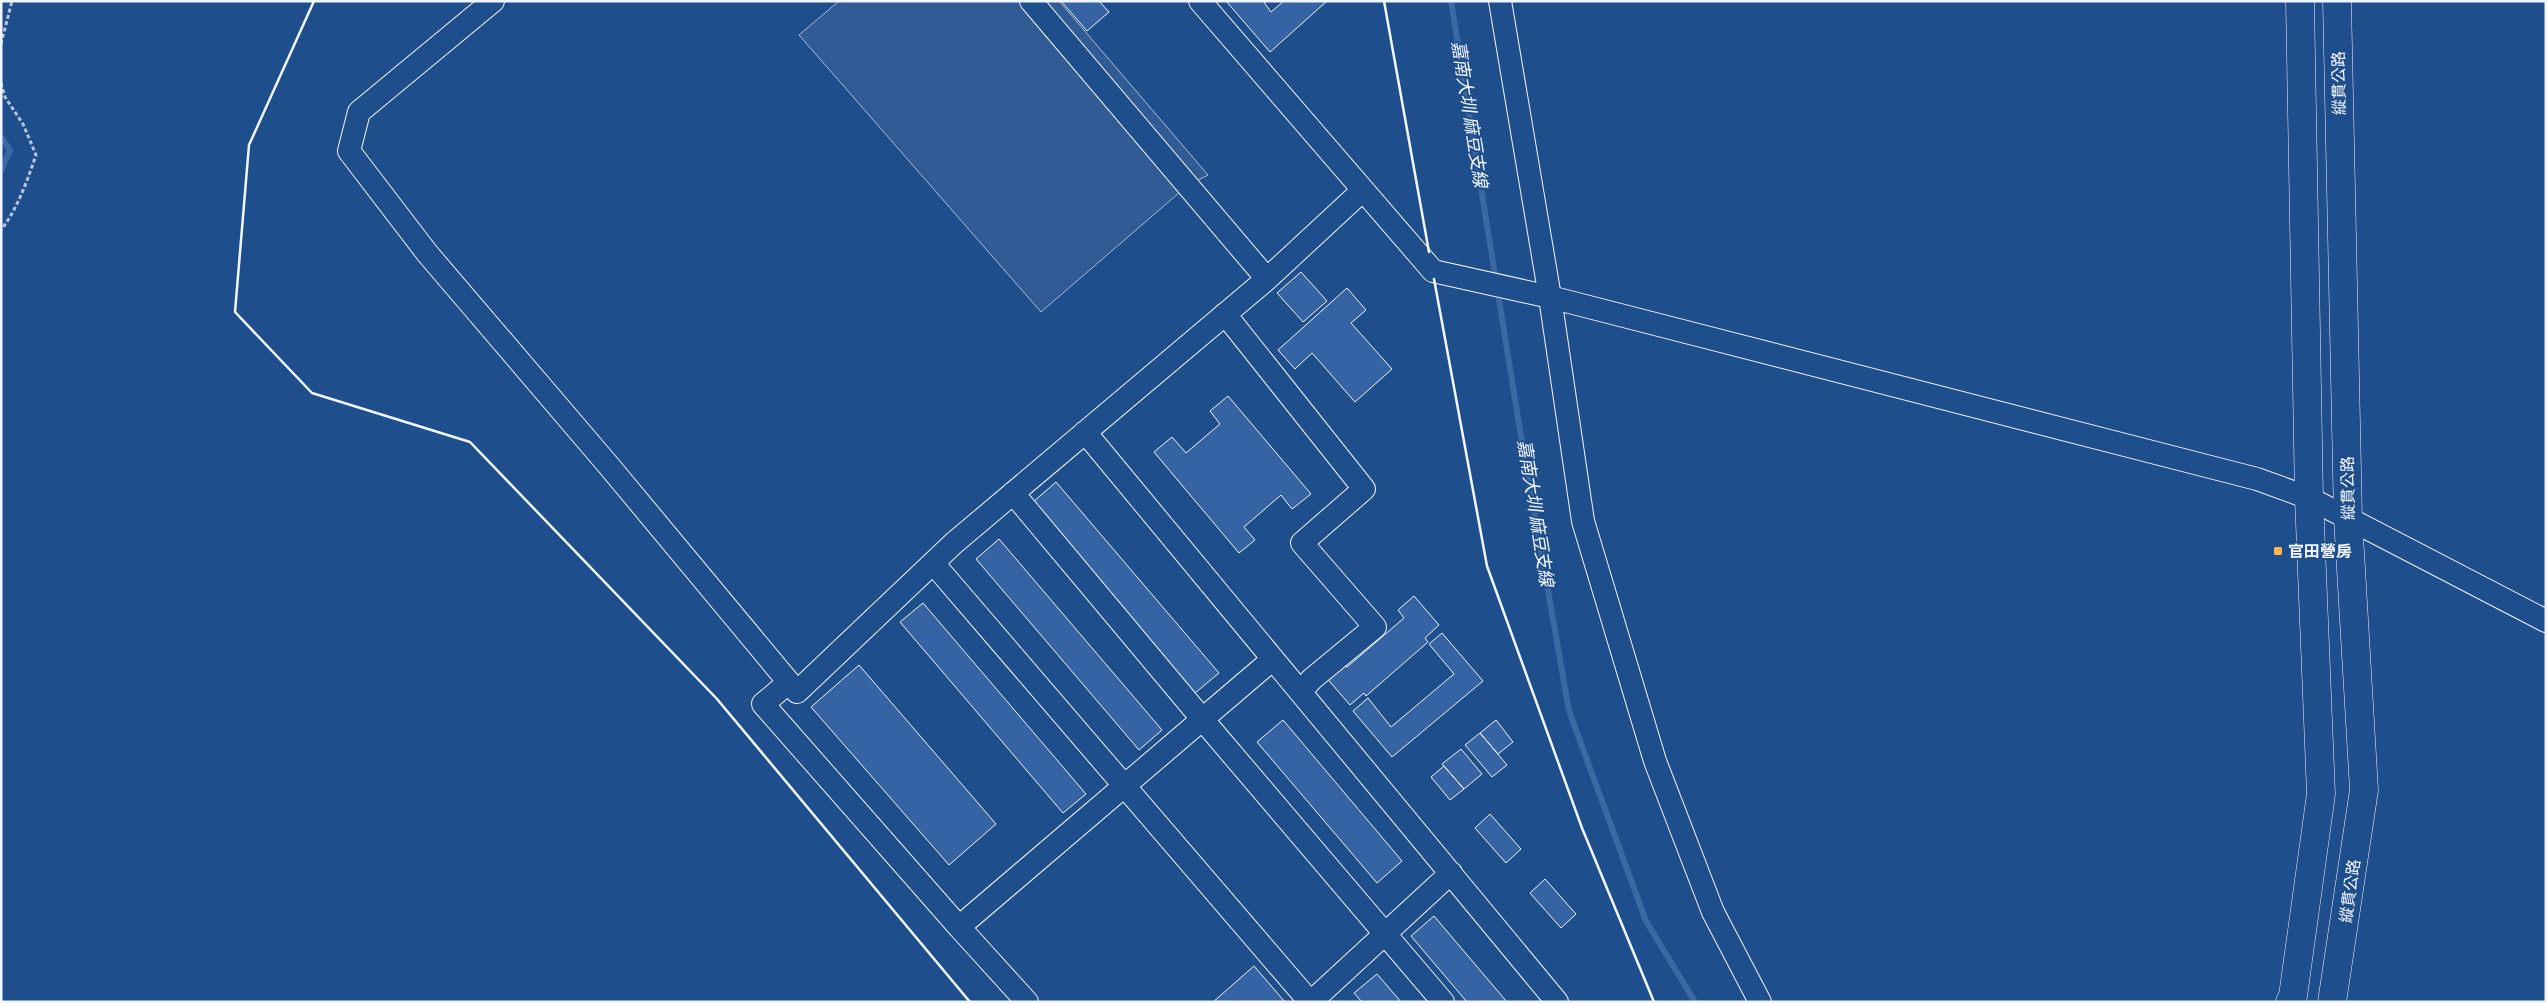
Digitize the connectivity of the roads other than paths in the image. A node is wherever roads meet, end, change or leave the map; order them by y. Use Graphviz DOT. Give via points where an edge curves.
graph roads {
  1 [pos="493,1"];
  2 [pos="1031,1"];
  3 [pos="1500,1"];
  4 [pos="2300,1"];
  5 [pos="2338,1"];
  6 [pos="1202,2"];
  7 [pos="1363,190"];
  8 [pos="1267,279"];
  9 [pos="1550,297"];
  10 [pos="1225,314"];
  11 [pos="1085,432"];
  12 [pos="1013,493"];
  13 [pos="2309,498"];
  14 [pos="2348,518"];
  15 [pos="933,563"];
  16 [pos="2546,621"];
  17 [pos="1273,659"];
  18 [pos="788,683"];
  19 [pos="1300,692"];
  20 [pos="1203,720"];
  21 [pos="1124,787"];
  22 [pos="1451,873"];
  23 [pos="959,927"];
  24 [pos="1385,934"];
  25 [pos="1027,1002"];
  26 [pos="1310,1002"];
  27 [pos="1443,1002"];
  28 [pos="1557,1002"];
  29 [pos="1760,1002"];
  30 [pos="2290,1002"];
  31 [pos="2332,1002"];
  1 -- 18 [label="street" via="360,112 349,151 427,253"];
  2 -- 8 [label="street"];
  3 -- 9 [label="street"];
  4 -- 13 [label="main road"];
  5 -- 14 [label="main road, 縱貫公路"];
  6 -- 7 [label="street"];
  7 -- 8 [label="street"];
  7 -- 9 [label="street" via="1433,271"];
  8 -- 10 [label="street"];
  9 -- 13 [label="street" via="2257,479"];
  9 -- 29 [label="street" via="1582,521 1611,620 1655,761 1713,912"];
  10 -- 11 [label="street"];
  10 -- 19 [label="street" via="1364,489 1302,543 1375,627"];
  11 -- 12 [label="street"];
  11 -- 17 [label="street"];
  12 -- 15 [label="street"];
  12 -- 20 [label="street"];
  13 -- 14 [label="street"];
  13 -- 30 [label="main road" via="2321,794"];
  14 -- 16 [label="street"];
  14 -- 31 [label="main road, 縱貫公路" via="2364,790"];
  15 -- 18 [label="street" via="796,692"];
  15 -- 21 [label="street"];
  17 -- 19 [label="street"];
  17 -- 20 [label="street"];
  18 -- 23 [label="street" via="763,704"];
  19 -- 22 [label="street"];
  20 -- 21 [label="street"];
  20 -- 24 [label="street"];
  21 -- 23 [label="street"];
  21 -- 26 [label="street"];
  22 -- 24 [label="street"];
  22 -- 28 [label="street"];
  23 -- 25 [label="street"];
  24 -- 26 [label="street"];
  24 -- 27 [label="street"];
}
